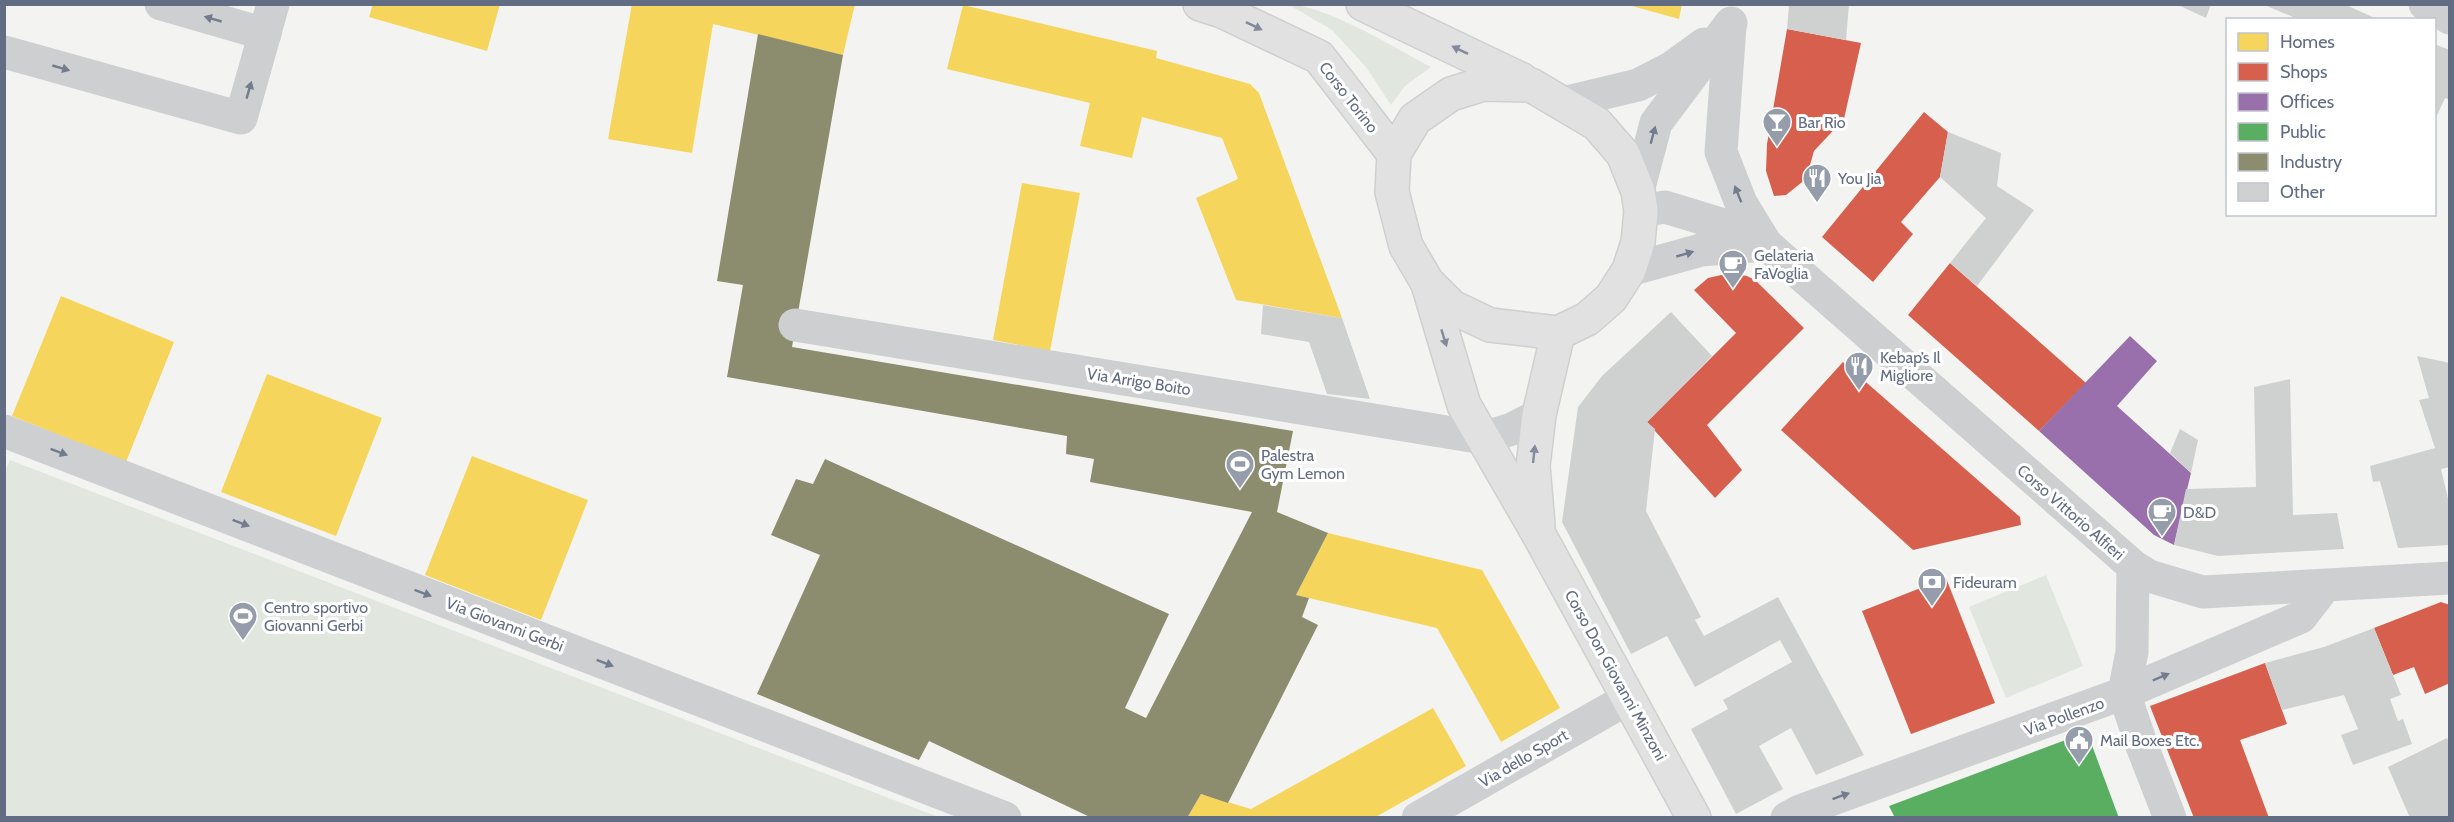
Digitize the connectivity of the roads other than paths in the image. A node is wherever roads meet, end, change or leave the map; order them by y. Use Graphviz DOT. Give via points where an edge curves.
graph roads {
  1 [pos="161,4"];
  2 [pos="1200,4"];
  3 [pos="1363,4"];
  4 [pos="2425,4"];
  5 [pos="1732,15"];
  6 [pos="2450,18"];
  7 [pos="269,19"];
  8 [pos="4,52"];
  9 [pos="1531,85"];
  10 [pos="1563,104"];
  11 [pos="1394,154"];
  12 [pos="1639,201"];
  13 [pos="1767,245"];
  14 [pos="1629,270"];
  15 [pos="1427,282"];
  16 [pos="795,325"];
  17 [pos="1558,333"];
  18 [pos="1539,415"];
  19 [pos="4,431"];
  20 [pos="1484,438"];
  21 [pos="1538,533"];
  22 [pos="2133,566"];
  23 [pos="2450,578"];
  24 [pos="2325,586"];
  25 [pos="2124,693"];
  26 [pos="1629,698"];
  27 [pos="1002,816"];
  28 [pos="1418,818"];
  29 [pos="1694,818"];
  30 [pos="1787,818"];
  31 [pos="2170,818"];
  7 -- 1 [label="street, one-way"];
  2 -- 11 [label="main road, Corso Torino, one-way" via="1222,10 1319,57"];
  9 -- 3 [label="main road, one-way"];
  4 -- 6 [label="street"];
  5 -- 10 [label="street" via="1671,68 1638,85"];
  12 -- 5 [label="street, one-way" via="1656,123"];
  13 -- 5 [label="street, Corso Vittorio Alfieri, one-way" via="1741,203 1721,152"];
  8 -- 7 [label="street, one-way" via="241,118"];
  9 -- 10 [label="main road"];
  9 -- 11 [label="main road" via="1483,84 1451,94 1415,119"];
  10 -- 12 [label="main road" via="1598,124 1623,154"];
  11 -- 15 [label="main road" via="1392,192 1406,246"];
  12 -- 13 [label="street, Corso Vittorio Alfieri" via="1737,229"];
  12 -- 14 [label="main road" via="1638,242"];
  14 -- 13 [label="street, one-way" via="1701,250"];
  13 -- 22 [label="street, Corso Vittorio Alfieri"];
  14 -- 17 [label="main road" via="1611,298 1587,319"];
  15 -- 17 [label="main road" via="1452,307 1490,325"];
  15 -- 20 [label="main road, Corso Don Giovanni Minzoni, one-way" via="1464,405"];
  16 -- 20 [label="street, Via Arrigo Boito"];
  17 -- 18 [label="main road, Corso Don Giovanni Minzoni"];
  18 -- 20 [label="street"];
  21 -- 18 [label="main road, Corso Don Giovanni Minzoni, one-way" via="1533,466"];
  19 -- 27 [label="street, Via Giovanni Gerbi, one-way"];
  20 -- 21 [label="main road, Corso Don Giovanni Minzoni"];
  21 -- 26 [label="main road, Corso Don Giovanni Minzoni"];
  22 -- 24 [label="street, Corso Vittorio Alfieri" via="2149,576 2203,592"];
  22 -- 25 [label="street" via="2132,652"];
  23 -- 24 [label="street, Corso Vittorio Alfieri"];
  25 -- 24 [label="street, Via Pollenzo, one-way" via="2301,617"];
  30 -- 25 [label="street, Via Pollenzo, one-way"];
  25 -- 31 [label="street"];
  26 -- 28 [label="street, Via dello Sport"];
  26 -- 29 [label="main road, Corso Don Giovanni Minzoni"];
}
